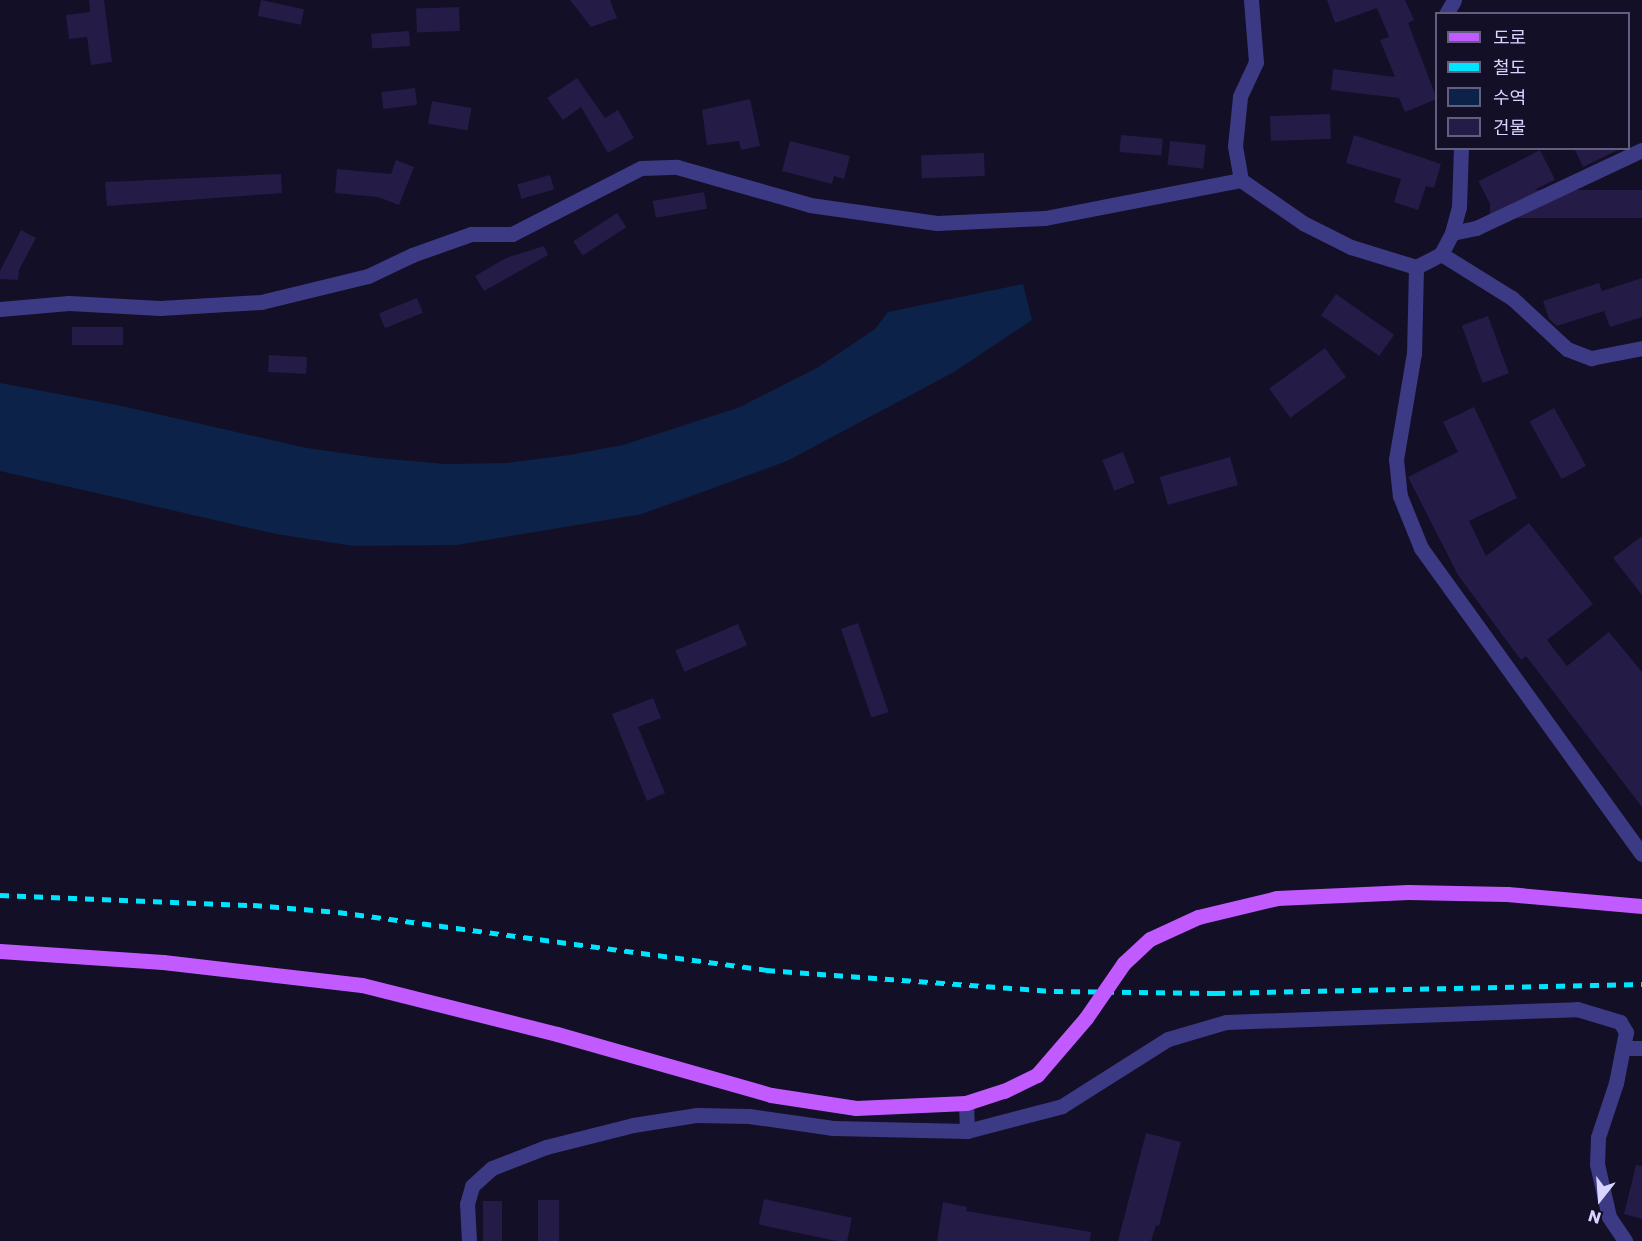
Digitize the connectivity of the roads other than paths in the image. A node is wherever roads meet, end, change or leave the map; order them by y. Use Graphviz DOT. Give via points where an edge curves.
graph roads {
  1 [pos="1251,0"];
  2 [pos="1461,150"];
  3 [pos="1642,150"];
  4 [pos="1241,180"];
  5 [pos="1452,233"];
  6 [pos="1441,254"];
  7 [pos="1416,267"];
  8 [pos="0,309"];
  9 [pos="1642,348"];
  10 [pos="1642,854"];
  11 [pos="1642,906"];
  12 [pos="0,951"];
  13 [pos="1625,1048"];
  14 [pos="1642,1048"];
  15 [pos="966,1103"];
  16 [pos="967,1131"];
  17 [pos="469,1241"];
  18 [pos="1625,1241"];
  1 -- 4 [label="street" via="1256,62 1240,97 1235,146"];
  2 -- 5 [label="street" via="1459,207"];
  3 -- 5 [label="street" via="1476,228"];
  4 -- 7 [label="street" via="1303,223 1351,247"];
  4 -- 8 [label="street" via="1046,218 937,223 810,205 677,167 641,168 512,234 471,234 368,276 261,302 160,308 69,303"];
  5 -- 6 [label="street"];
  6 -- 7 [label="street"];
  6 -- 9 [label="street" via="1512,298 1567,349 1591,358"];
  7 -- 10 [label="street" via="1414,353 1396,459 1400,496 1421,548"];
  11 -- 15 [label="main road, bridge" via="1496,894 1408,892 1277,898 1198,917 1150,939 1124,963 1086,1018 1037,1075"];
  12 -- 15 [label="main road" via="163,962 362,985 808,1103 856,1108"];
  13 -- 14 [label="street"];
  13 -- 16 [label="street" via="1626,1032 1620,1023 1577,1009 1226,1022 1167,1039 1062,1106"];
  13 -- 18 [label="street" via="1598,1137 1597,1164 1609,1217"];
  15 -- 16 [label="street"];
  16 -- 17 [label="street" via="832,1128 718,1115 633,1125 546,1147 492,1168 472,1186"];
}
